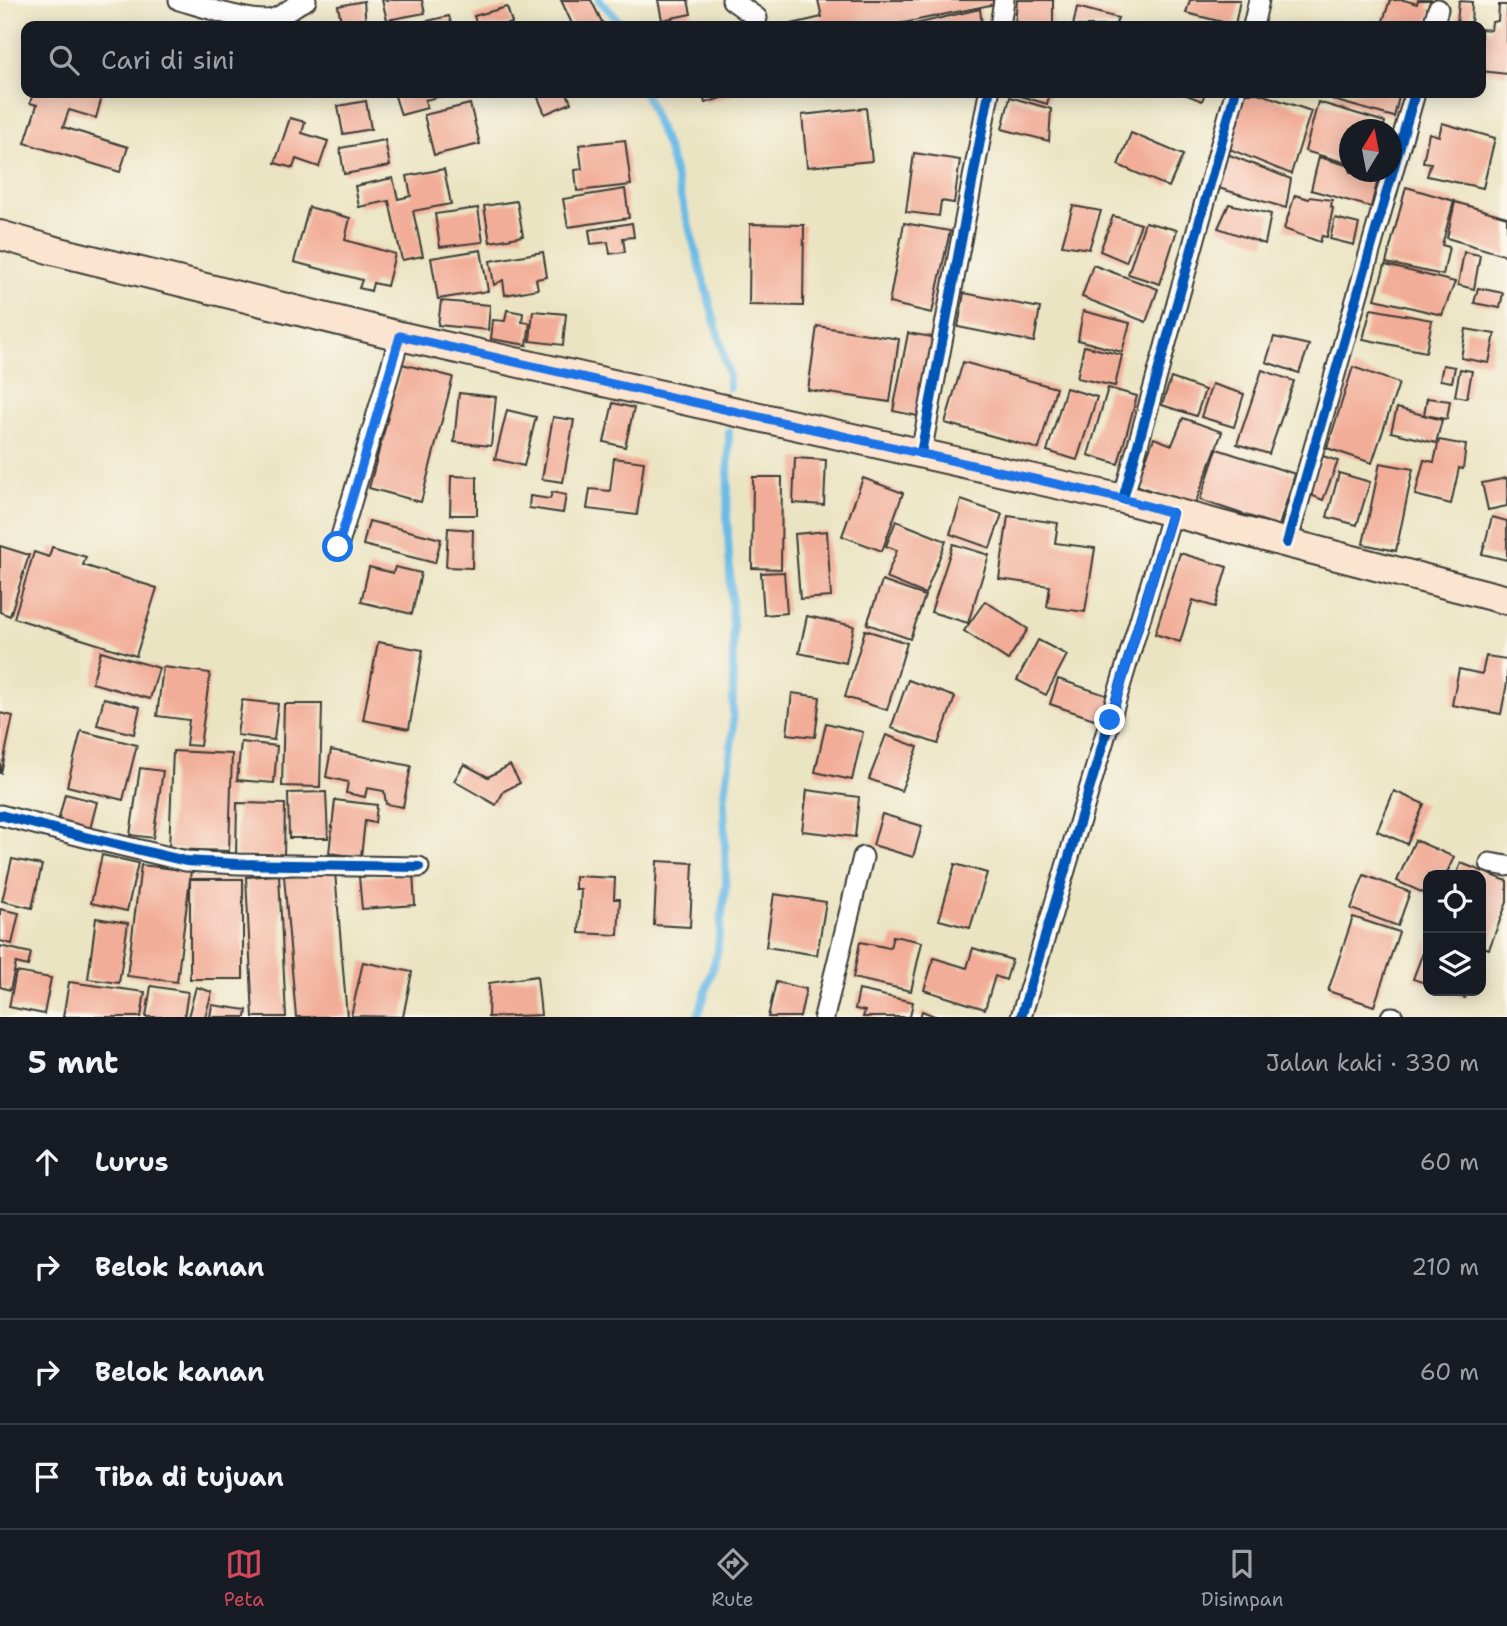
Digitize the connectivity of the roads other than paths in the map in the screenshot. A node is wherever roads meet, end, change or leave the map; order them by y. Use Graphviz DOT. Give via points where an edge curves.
graph roads {
  1 [pos="179,0"];
  2 [pos="306,0"];
  3 [pos="732,0"];
  4 [pos="1004,0"];
  5 [pos="1259,0"];
  6 [pos="757,18"];
  7 [pos="1001,21"];
  8 [pos="1254,21"];
  9 [pos="988,98"];
  10 [pos="1234,98"];
  11 [pos="1414,98"];
  12 [pos="0,235"];
  13 [pos="400,336"];
  14 [pos="921,453"];
  15 [pos="1123,499"];
  16 [pos="1172,513"];
  17 [pos="1287,543"];
  18 [pos="338,547"];
  19 [pos="1507,600"];
  20 [pos="0,814"];
  21 [pos="863,857"];
  22 [pos="419,867"];
  23 [pos="824,1017"];
  24 [pos="1021,1017"];
  1 -- 2 [label="street" via="271,20"];
  3 -- 6 [label="street"];
  4 -- 7 [label="street"];
  5 -- 8 [label="street"];
  9 -- 14 [label="street"];
  10 -- 15 [label="street"];
  11 -- 17 [label="street"];
  12 -- 13 [label="main road"];
  13 -- 14 [label="main road"];
  13 -- 18 [label="street"];
  14 -- 15 [label="main road"];
  15 -- 16 [label="main road"];
  16 -- 17 [label="main road"];
  16 -- 24 [label="street"];
  17 -- 19 [label="main road"];
  20 -- 22 [label="street" via="186,861"];
  21 -- 23 [label="street"];
}
